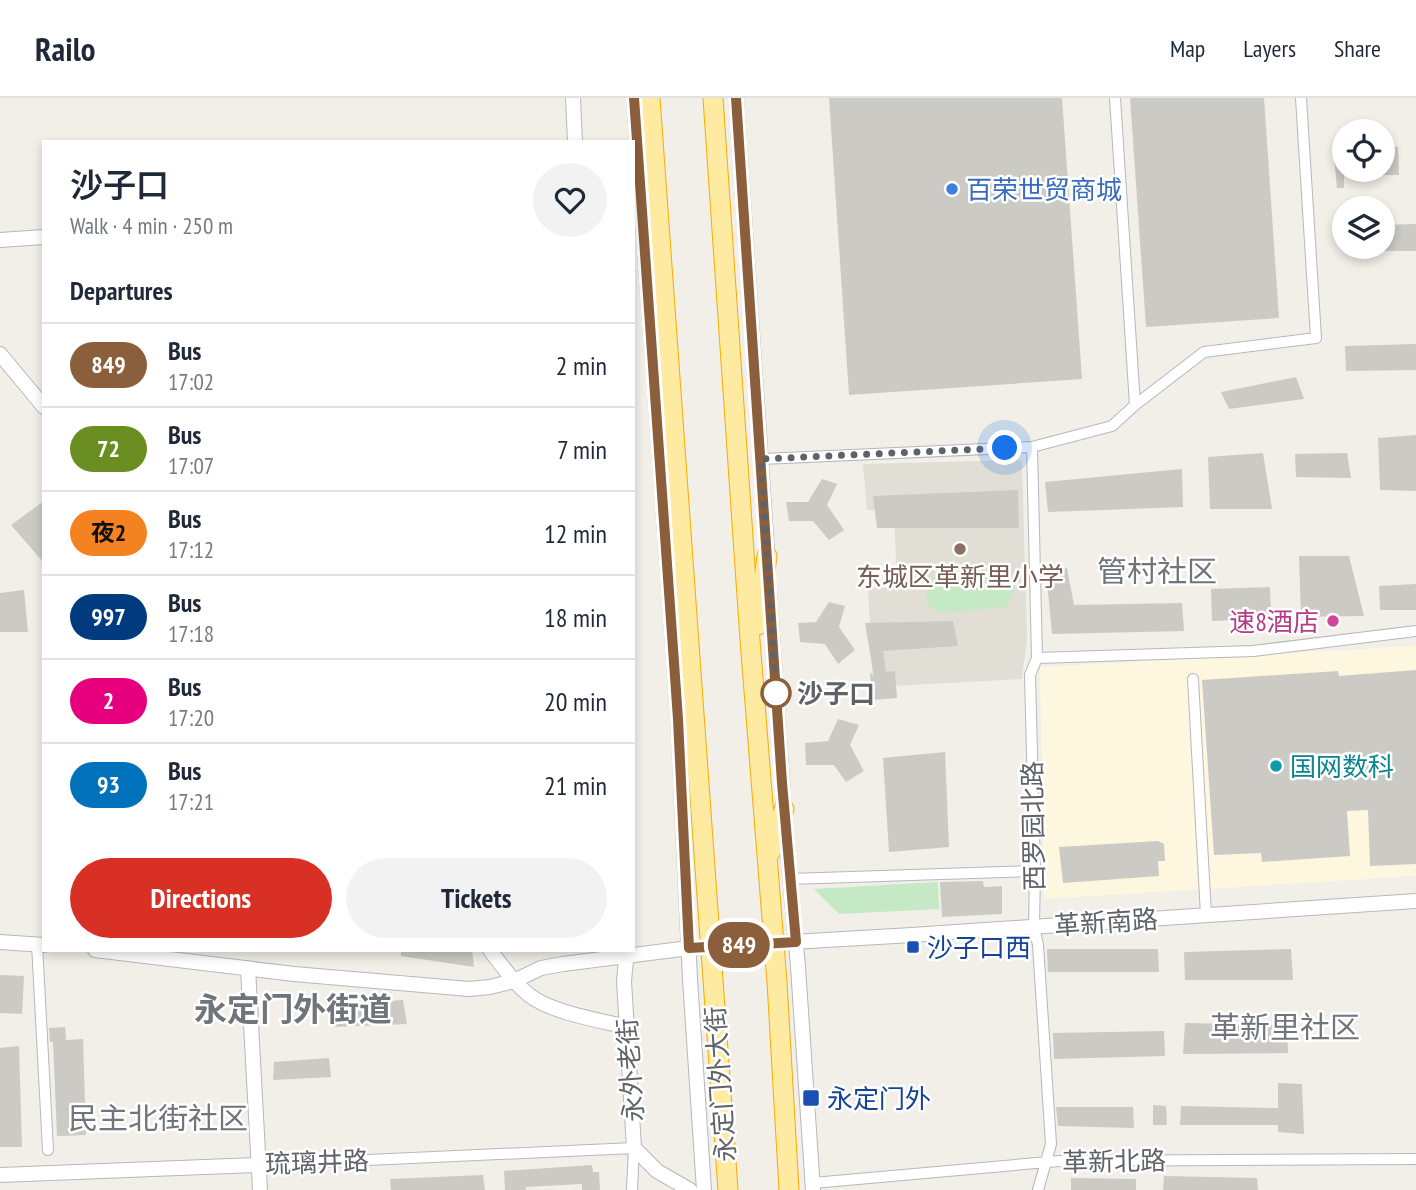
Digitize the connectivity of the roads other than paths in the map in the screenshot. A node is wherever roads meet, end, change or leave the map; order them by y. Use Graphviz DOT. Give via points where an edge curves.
graph roads {
  1 [pos="573,98"];
  2 [pos="634,98"];
  3 [pos="650,98"];
  4 [pos="713,98"];
  5 [pos="736,98"];
  6 [pos="1115,98"];
  7 [pos="1301,98"];
  8 [pos="575,140"];
  9 [pos="636,142"];
  10 [pos="42,237"];
  11 [pos="0,240"];
  12 [pos="0,355"];
  13 [pos="42,405"];
  14 [pos="1135,405"];
  15 [pos="1032,447"];
  16 [pos="761,459"];
  17 [pos="767,556"];
  18 [pos="1416,631"];
  19 [pos="1037,658"];
  20 [pos="752,664"];
  21 [pos="1193,679"];
  22 [pos="784,809"];
  23 [pos="767,860"];
  24 [pos="1035,871"];
  25 [pos="790,879"];
  26 [pos="1416,901"];
  27 [pos="1206,915"];
  28 [pos="1034,926"];
  29 [pos="0,942"];
  30 [pos="796,942"];
  31 [pos="774,943"];
  32 [pos="40,944"];
  33 [pos="711,947"];
  34 [pos="689,948"];
  35 [pos="126,952"];
  36 [pos="492,952"];
  37 [pos="627,953"];
  38 [pos="158,954"];
  39 [pos="248,968"];
  40 [pos="514,981"];
  41 [pos="627,1027"];
  42 [pos="634,1148"];
  43 [pos="48,1150"];
  44 [pos="1416,1159"];
  45 [pos="1045,1162"];
  46 [pos="258,1165"];
  47 [pos="0,1175"];
  48 [pos="813,1186"];
  49 [pos="260,1190"];
  50 [pos="632,1190"];
  51 [pos="690,1190"];
  52 [pos="704,1190"];
  53 [pos="728,1190"];
  54 [pos="789,1190"];
  55 [pos="1038,1190"];
  1 -- 8 [label="street"];
  2 -- 9 [label="street, 永定门外大街"];
  3 -- 33 [label="highway, 永定门外大街"];
  4 -- 20 [label="highway"];
  5 -- 16 [label="street"];
  6 -- 14 [label="street"];
  7 -- 14 [label="street" via="1316,338 1204,352"];
  9 -- 34 [label="street, 永定门外大街" via="678,719"];
  10 -- 11 [label="street"];
  12 -- 13 [label="street"];
  14 -- 15 [label="street" via="1112,426"];
  15 -- 16 [label="street"];
  15 -- 19 [label="street, 西罗园北路"];
  16 -- 17 [label="street"];
  17 -- 20 [label="highway"];
  17 -- 22 [label="street"];
  18 -- 19 [label="street" via="1254,651"];
  19 -- 24 [label="street, 西罗园北路" via="1030,675"];
  20 -- 23 [label="highway"];
  21 -- 27 [label="street"];
  22 -- 23 [label="highway"];
  22 -- 25 [label="street"];
  23 -- 31 [label="highway"];
  24 -- 25 [label="street"];
  24 -- 28 [label="street, 西罗园北路"];
  25 -- 30 [label="street"];
  26 -- 27 [label="street, 革新南路"];
  27 -- 28 [label="street, 革新南路"];
  28 -- 30 [label="street, 革新南路"];
  28 -- 45 [label="street, 西罗园北路" via="1051,1144"];
  29 -- 32 [label="street"];
  30 -- 31 [label="street, 革新南路"];
  30 -- 48 [label="street"];
  31 -- 33 [label="street, 革新南路"];
  31 -- 54 [label="highway"];
  32 -- 43 [label="street"];
  33 -- 34 [label="street, 革新南路"];
  33 -- 53 [label="highway, 永定门外大街"];
  34 -- 37 [label="street, 革新南路"];
  34 -- 52 [label="street, 永定门外大街"];
  35 -- 38 [label="street, 革新南路"];
  36 -- 40 [label="street"];
  37 -- 40 [label="street, 革新南路" via="541,968"];
  37 -- 41 [label="street, 永外老街"];
  38 -- 39 [label="street, 革新南路"];
  39 -- 40 [label="street, 革新南路" via="469,989"];
  39 -- 46 [label="street"];
  40 -- 41 [label="street" via="553,1008"];
  41 -- 42 [label="street, 永外老街"];
  42 -- 46 [label="street, 琉璃井路"];
  42 -- 50 [label="street, 永外老街"];
  42 -- 51 [label="street" via="657,1171"];
  44 -- 45 [label="street, 革新北路"];
  45 -- 48 [label="street, 革新北路"];
  45 -- 55 [label="street, 西罗园北路"];
  46 -- 47 [label="street, 琉璃井路"];
  46 -- 49 [label="street"];
}
